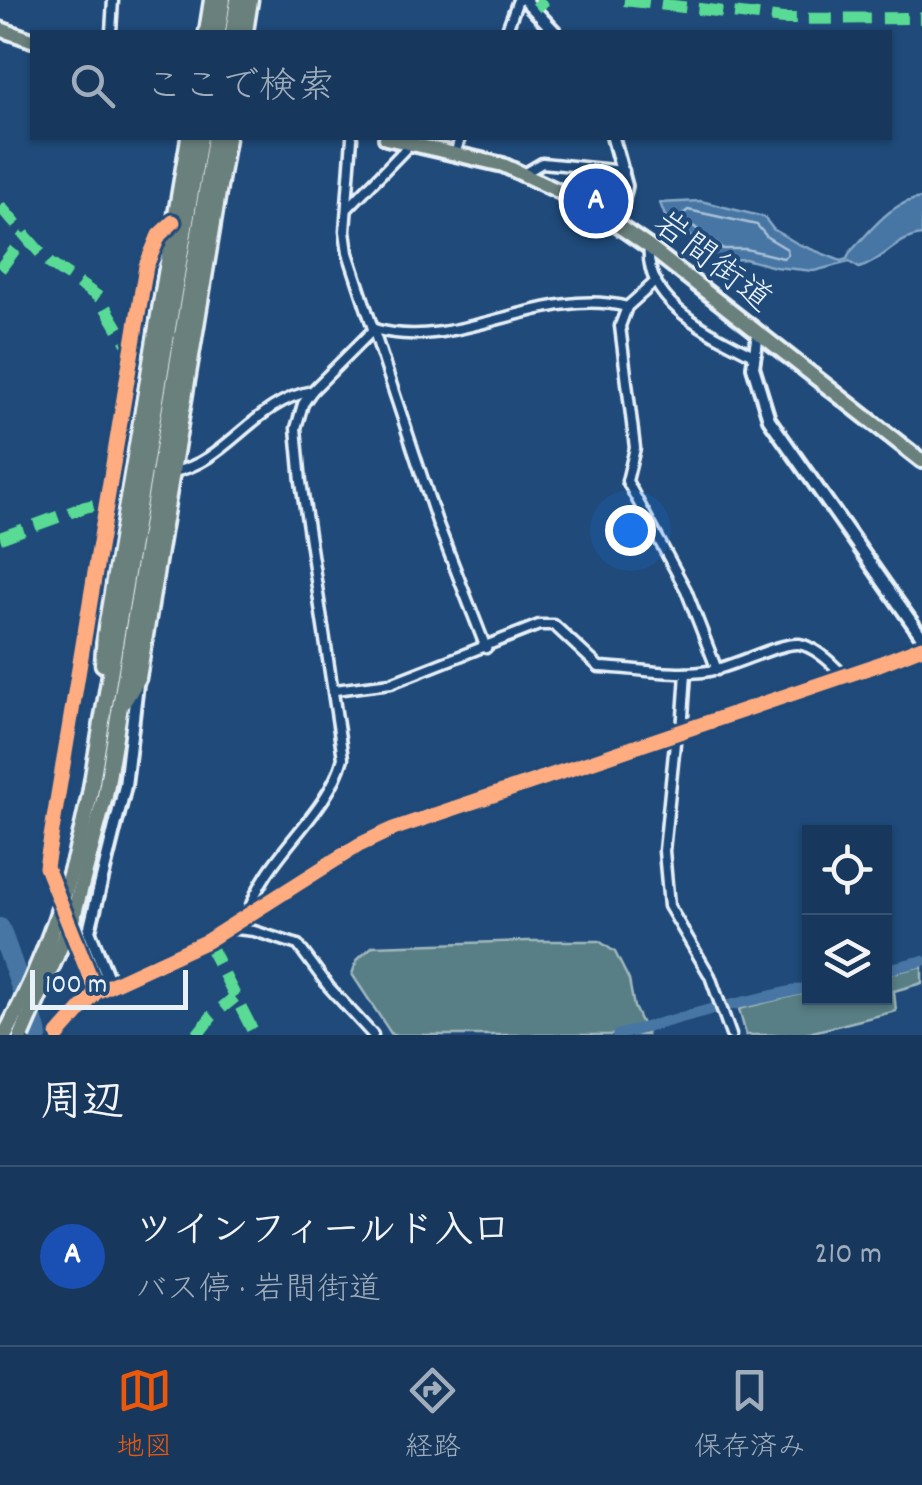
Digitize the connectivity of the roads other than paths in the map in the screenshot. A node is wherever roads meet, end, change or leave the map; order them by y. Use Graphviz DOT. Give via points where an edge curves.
graph roads {
  1 [pos="113,0"];
  2 [pos="212,0"];
  3 [pos="224,0"];
  4 [pos="238,0"];
  5 [pos="250,0"];
  6 [pos="518,0"];
  7 [pos="526,0"];
  8 [pos="0,29"];
  9 [pos="111,30"];
  10 [pos="207,30"];
  11 [pos="218,30"];
  12 [pos="232,30"];
  13 [pos="245,30"];
  14 [pos="507,30"];
  15 [pos="552,30"];
  16 [pos="30,39"];
  17 [pos="189,140"];
  18 [pos="200,140"];
  19 [pos="215,140"];
  20 [pos="227,140"];
  21 [pos="352,140"];
  22 [pos="399,140"];
  23 [pos="614,140"];
  24 [pos="412,142"];
  25 [pos="458,144"];
  26 [pos="624,170"];
  27 [pos="525,173"];
  28 [pos="348,208"];
  29 [pos="173,222"];
  30 [pos="617,222"];
  31 [pos="649,247"];
  32 [pos="656,281"];
  33 [pos="627,307"];
  34 [pos="374,329"];
  35 [pos="758,333"];
  36 [pos="753,355"];
  37 [pos="312,390"];
  38 [pos="164,394"];
  39 [pos="922,461"];
  40 [pos="172,472"];
  41 [pos="922,637"];
  42 [pos="922,646"];
  43 [pos="486,648"];
  44 [pos="717,670"];
  45 [pos="686,672"];
  46 [pos="844,676"];
  47 [pos="138,678"];
  48 [pos="334,690"];
  49 [pos="118,711"];
  50 [pos="102,714"];
  51 [pos="679,732"];
  52 [pos="97,795"];
  53 [pos="248,916"];
  54 [pos="227,928"];
  55 [pos="112,986"];
  56 [pos="96,992"];
  57 [pos="5,1035"];
  58 [pos="22,1035"];
  59 [pos="58,1035"];
  60 [pos="373,1035"];
  61 [pos="731,1035"];
  1 -- 9 [label="street"];
  2 -- 10 [label="highway"];
  3 -- 11 [label="highway"];
  4 -- 12 [label="highway"];
  5 -- 13 [label="highway"];
  6 -- 14 [label="street"];
  7 -- 15 [label="street"];
  8 -- 16 [label="main road"];
  17 -- 29 [label="highway"];
  18 -- 38 [label="highway"];
  19 -- 38 [label="highway"];
  20 -- 40 [label="highway"];
  21 -- 28 [label="street"];
  22 -- 24 [label="main road, 岩間街道"];
  23 -- 26 [label="street"];
  24 -- 25 [label="main road, 岩間街道"];
  24 -- 28 [label="street"];
  25 -- 27 [label="main road, 岩間街道"];
  26 -- 27 [label="street" via="542,163"];
  26 -- 30 [label="street"];
  27 -- 30 [label="main road, 岩間街道"];
  28 -- 34 [label="street" via="348,253"];
  29 -- 50 [label="highway" via="105,634"];
  29 -- 56 [label="street" via="159,235 146,266 46,867"];
  30 -- 31 [label="main road, 岩間街道"];
  31 -- 32 [label="street"];
  31 -- 35 [label="main road, 岩間街道"];
  32 -- 33 [label="street"];
  32 -- 36 [label="street" via="686,318"];
  33 -- 34 [label="street" via="557,306 427,336"];
  33 -- 44 [label="street" via="620,326 635,448 627,481 686,590"];
  34 -- 37 [label="street"];
  34 -- 43 [label="street"];
  35 -- 36 [label="street"];
  35 -- 39 [label="main road, 岩間街道"];
  36 -- 41 [label="street" via="768,418"];
  37 -- 40 [label="street" via="269,406 229,443"];
  37 -- 48 [label="street" via="298,417 297,449"];
  38 -- 49 [label="highway"];
  38 -- 50 [label="highway"];
  40 -- 47 [label="highway"];
  42 -- 46 [label="street"];
  43 -- 45 [label="street" via="554,625 599,667"];
  43 -- 48 [label="street" via="391,683"];
  44 -- 45 [label="street"];
  44 -- 46 [label="street" via="800,644"];
  45 -- 51 [label="street"];
  46 -- 51 [label="street"];
  47 -- 49 [label="highway"];
  47 -- 55 [label="street" via="124,786 89,931"];
  48 -- 53 [label="street" via="340,771 262,884"];
  49 -- 52 [label="highway"];
  50 -- 52 [label="highway"];
  51 -- 53 [label="street" via="393,829"];
  51 -- 61 [label="street" via="664,851 670,906 710,976"];
  52 -- 57 [label="highway, bridge" via="60,910"];
  52 -- 58 [label="highway, bridge" via="74,917"];
  53 -- 54 [label="street"];
  54 -- 55 [label="street"];
  54 -- 60 [label="street" via="298,945"];
  55 -- 56 [label="street"];
  56 -- 59 [label="street"];
}
